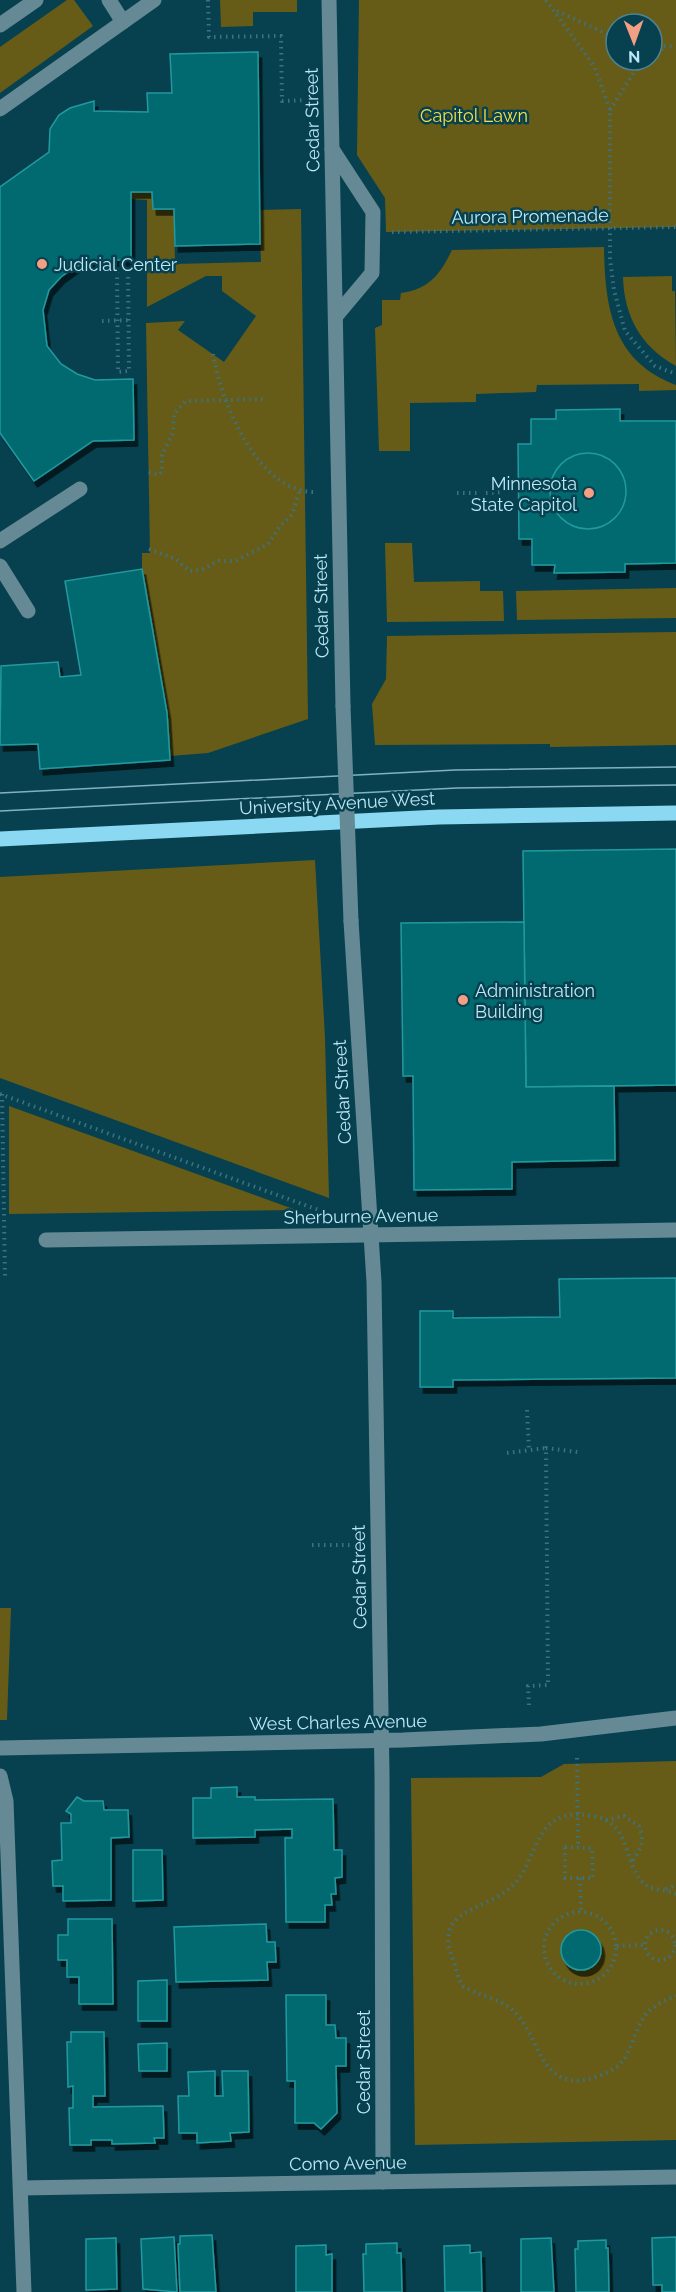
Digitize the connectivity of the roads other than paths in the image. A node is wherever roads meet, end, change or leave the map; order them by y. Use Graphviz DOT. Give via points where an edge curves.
graph roads {
  1 [pos="36,0"];
  2 [pos="109,0"];
  3 [pos="154,0"];
  4 [pos="329,0"];
  5 [pos="123,22"];
  6 [pos="0,25"];
  7 [pos="0,110"];
  8 [pos="332,149"];
  9 [pos="336,316"];
  10 [pos="81,489"];
  11 [pos="0,541"];
  12 [pos="0,566"];
  13 [pos="28,610"];
  14 [pos="676,813"];
  15 [pos="0,839"];
  16 [pos="676,1230"];
  17 [pos="370,1235"];
  18 [pos="46,1240"];
  19 [pos="676,1718"];
  20 [pos="381,1741"];
  21 [pos="0,1748"];
  22 [pos="0,1776"];
  23 [pos="6,2018"];
  24 [pos="676,2177"];
  25 [pos="383,2182"];
  26 [pos="21,2188"];
  27 [pos="24,2292"];
  1 -- 6 [label="street"];
  2 -- 5 [label="street"];
  3 -- 5 [label="street"];
  4 -- 8 [label="street, Cedar Street"];
  5 -- 7 [label="street"];
  8 -- 9 [label="street, Cedar Street"];
  8 -- 9 [label="street" via="373,212 372,273"];
  9 -- 17 [label="street, Cedar Street, bridge" via="343,706"];
  10 -- 11 [label="street"];
  12 -- 13 [label="street"];
  14 -- 15 [label="main road, University Avenue West" via="439,817"];
  16 -- 17 [label="street, Sherburne Avenue"];
  17 -- 18 [label="street, Sherburne Avenue"];
  17 -- 20 [label="street, Cedar Street"];
  19 -- 20 [label="street, West Charles Avenue" via="541,1734"];
  20 -- 21 [label="street, West Charles Avenue"];
  20 -- 25 [label="street, Cedar Street"];
  22 -- 23 [label="street" via="6,1801"];
  23 -- 26 [label="street"];
  24 -- 25 [label="street, Como Avenue"];
  25 -- 26 [label="street, Como Avenue"];
  26 -- 27 [label="street"];
}
